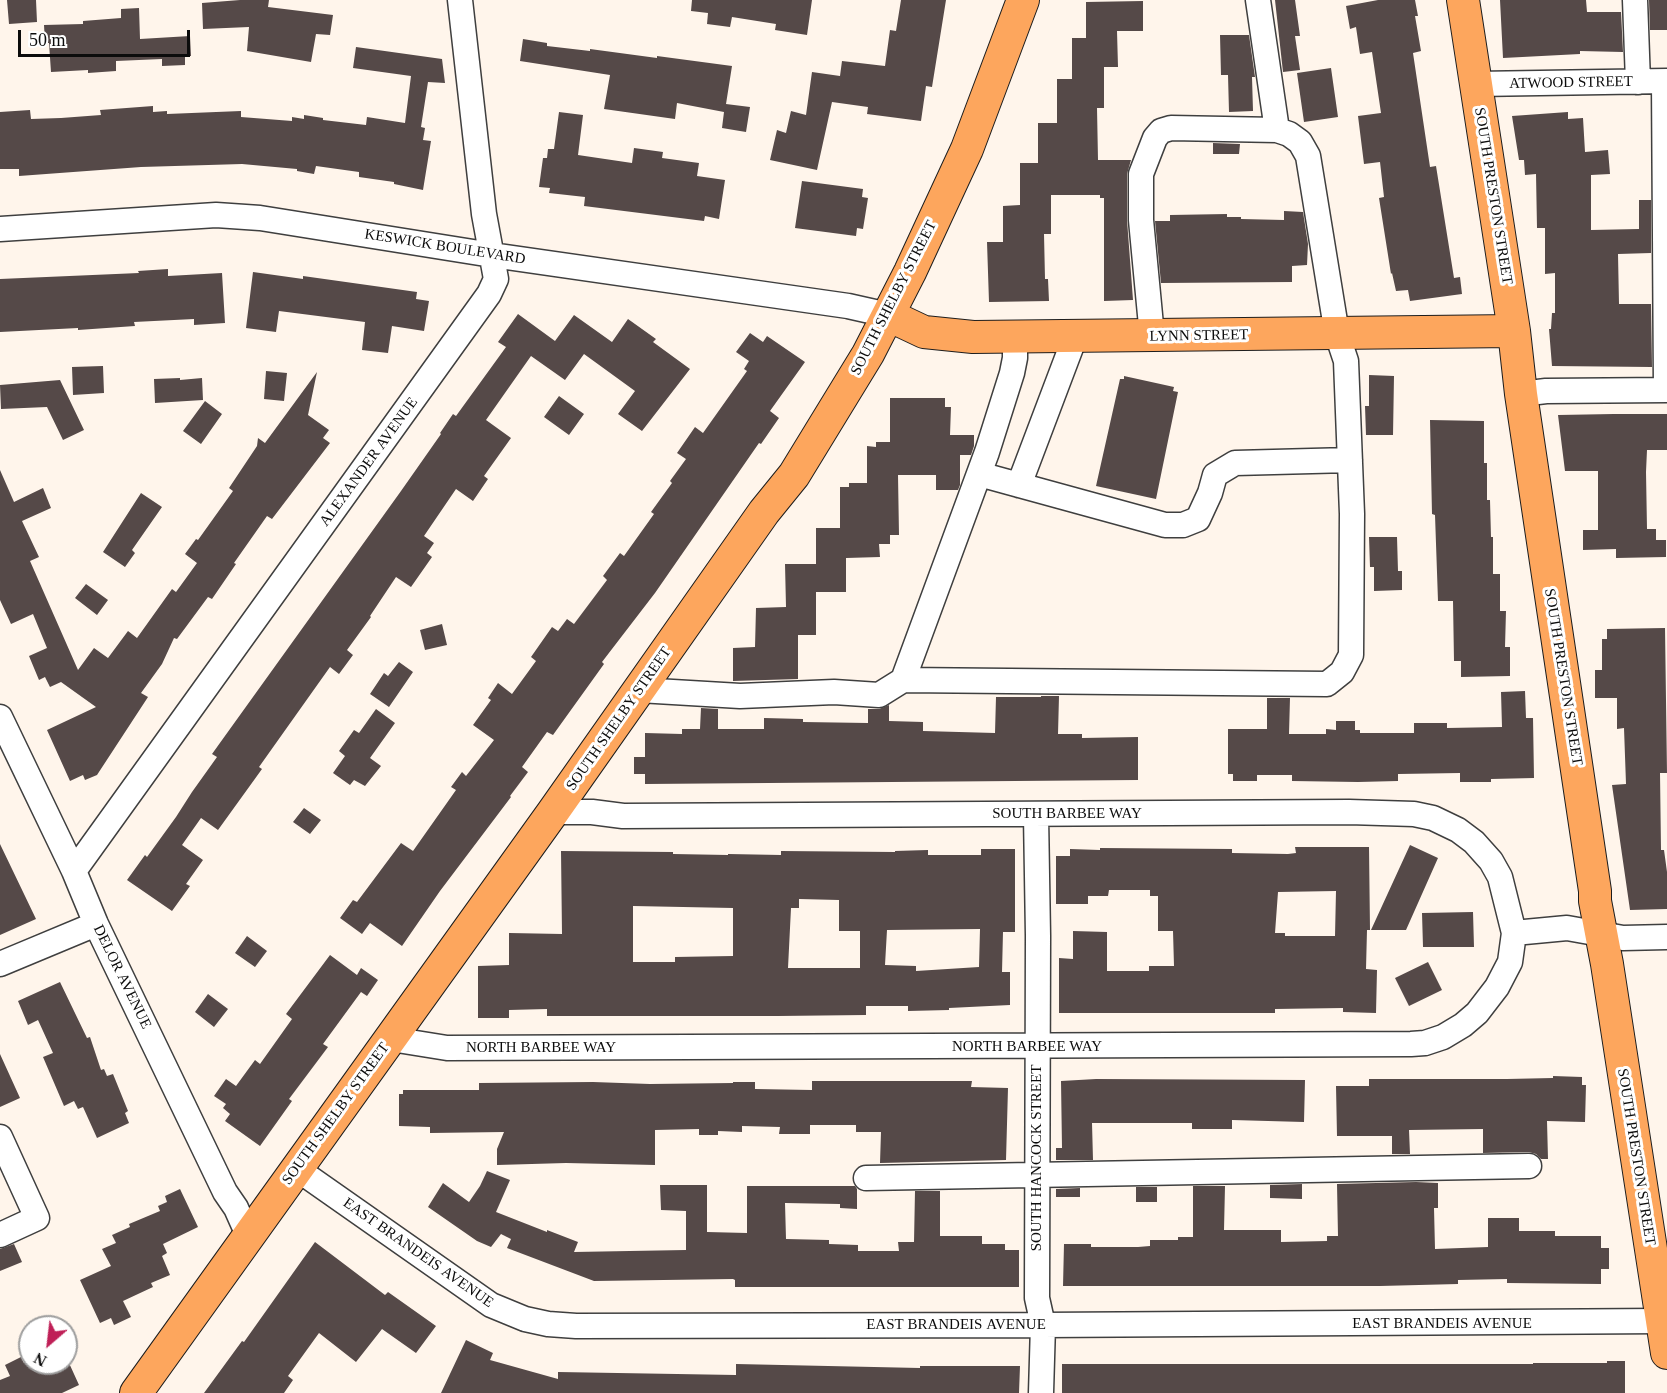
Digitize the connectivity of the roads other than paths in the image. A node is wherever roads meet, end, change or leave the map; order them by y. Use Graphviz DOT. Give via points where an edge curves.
graph roads {
  1 [pos="460,0"];
  2 [pos="1023,0"];
  3 [pos="1258,0"];
  4 [pos="1463,0"];
  5 [pos="1635,0"];
  6 [pos="1665,81"];
  7 [pos="1638,82"];
  8 [pos="1476,84"];
  9 [pos="1277,130"];
  10 [pos="0,229"];
  11 [pos="1666,254"];
  12 [pos="492,255"];
  13 [pos="888,315"];
  14 [pos="1514,331"];
  15 [pos="1337,334"];
  16 [pos="1152,336"];
  17 [pos="1015,337"];
  18 [pos="1075,337"];
  19 [pos="1667,390"];
  20 [pos="1521,394"];
  21 [pos="1350,460"];
  22 [pos="979,474"];
  23 [pos="1020,485"];
  24 [pos="903,680"];
  25 [pos="639,690"];
  26 [pos="0,717"];
  27 [pos="553,812"];
  28 [pos="1036,814"];
  29 [pos="74,872"];
  30 [pos="96,924"];
  31 [pos="1514,933"];
  32 [pos="1601,933"];
  33 [pos="1667,937"];
  34 [pos="0,964"];
  35 [pos="391,1039"];
  36 [pos="1036,1047"];
  37 [pos="0,1137"];
  38 [pos="1528,1166"];
  39 [pos="297,1169"];
  40 [pos="1039,1174"];
  41 [pos="866,1178"];
  42 [pos="0,1235"];
  43 [pos="248,1235"];
  44 [pos="1662,1322"];
  45 [pos="1043,1325"];
  46 [pos="1667,1353"];
  47 [pos="136,1393"];
  48 [pos="1041,1393"];
  1 -- 12 [label="street, ALEXANDER AVENUE"];
  2 -- 13 [label="main road, SOUTH SHELBY STREET" via="967,149"];
  3 -- 9 [label="street"];
  4 -- 8 [label="main road, SOUTH PRESTON STREET"];
  5 -- 7 [label="street"];
  6 -- 7 [label="street, ATWOOD STREET"];
  6 -- 11 [label="street"];
  7 -- 8 [label="street, ATWOOD STREET"];
  8 -- 14 [label="main road, SOUTH PRESTON STREET"];
  9 -- 15 [label="street" via="1299,142 1308,156"];
  9 -- 16 [label="street" via="1170,128 1155,138 1142,174 1141,220"];
  10 -- 12 [label="street, KESWICK BOULEVARD" via="216,215 260,218"];
  11 -- 19 [label="street"];
  12 -- 13 [label="street, KESWICK BOULEVARD"];
  12 -- 29 [label="street, ALEXANDER AVENUE" via="496,279 489,294"];
  13 -- 17 [label="main road, LYNN STREET" via="924,332 973,338"];
  13 -- 25 [label="main road, SOUTH SHELBY STREET" via="794,475"];
  14 -- 15 [label="main road, LYNN STREET"];
  14 -- 20 [label="main road, SOUTH PRESTON STREET"];
  15 -- 16 [label="main road, LYNN STREET"];
  15 -- 21 [label="street" via="1346,361"];
  16 -- 18 [label="main road, LYNN STREET"];
  17 -- 18 [label="main road, LYNN STREET"];
  17 -- 22 [label="street" via="1012,373"];
  18 -- 23 [label="street"];
  19 -- 20 [label="street"];
  20 -- 32 [label="main road, SOUTH PRESTON STREET"];
  21 -- 23 [label="street" via="1236,463 1215,475 1198,519 1183,525 1166,525"];
  21 -- 24 [label="street" via="1351,655 1342,672 1326,684"];
  22 -- 23 [label="street"];
  22 -- 24 [label="street"];
  24 -- 25 [label="street" via="879,695 834,692 740,696"];
  25 -- 27 [label="main road, SOUTH SHELBY STREET"];
  26 -- 29 [label="street, DELOR AVENUE"];
  27 -- 28 [label="street, SOUTH BARBEE WAY" via="623,816"];
  27 -- 35 [label="main road, SOUTH SHELBY STREET"];
  28 -- 31 [label="street, SOUTH BARBEE WAY" via="1349,812 1433,818 1458,830 1491,861 1500,877"];
  28 -- 36 [label="street, SOUTH HANCOCK STREET"];
  29 -- 30 [label="street, DELOR AVENUE"];
  30 -- 34 [label="street"];
  30 -- 43 [label="street, DELOR AVENUE"];
  31 -- 32 [label="street" via="1567,928"];
  31 -- 36 [label="street, NORTH BARBEE WAY" via="1510,962 1477,1013 1463,1026 1425,1043"];
  32 -- 33 [label="street" via="1623,938"];
  32 -- 44 [label="main road, SOUTH PRESTON STREET"];
  35 -- 36 [label="street, NORTH BARBEE WAY" via="447,1048"];
  35 -- 39 [label="main road, SOUTH SHELBY STREET"];
  36 -- 40 [label="street, SOUTH HANCOCK STREET"];
  37 -- 42 [label="street" via="37,1218"];
  38 -- 40 [label="street"];
  39 -- 43 [label="main road, SOUTH SHELBY STREET"];
  39 -- 45 [label="street, EAST BRANDEIS AVENUE" via="491,1305 548,1324"];
  40 -- 41 [label="street"];
  40 -- 45 [label="street, SOUTH HANCOCK STREET" via="1037,1298"];
  43 -- 47 [label="main road, SOUTH SHELBY STREET"];
  44 -- 45 [label="street, EAST BRANDEIS AVENUE"];
  44 -- 46 [label="main road, SOUTH PRESTON STREET"];
  45 -- 48 [label="street, SOUTH HANCOCK STREET"];
}
